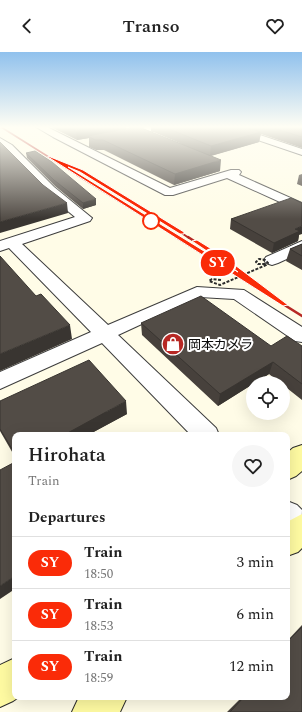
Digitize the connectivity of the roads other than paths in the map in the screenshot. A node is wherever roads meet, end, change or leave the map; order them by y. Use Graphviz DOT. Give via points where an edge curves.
graph roads {
  1 [pos="11,158"];
  2 [pos="103,158"];
  3 [pos="302,208"];
  4 [pos="6,244"];
  5 [pos="302,246"];
  6 [pos="269,262"];
  7 [pos="105,334"];
  8 [pos="302,336"];
  9 [pos="0,381"];
  10 [pos="204,432"];
  11 [pos="302,456"];
  12 [pos="290,466"];
  13 [pos="12,679"];
  14 [pos="0,688"];
  15 [pos="105,700"];
  16 [pos="91,712"];
  1 -- 4 [label="street" via="85,218"];
  2 -- 3 [label="street" via="169,192 224,170"];
  4 -- 7 [label="street"];
  5 -- 6 [label="street"];
  7 -- 8 [label="street" via="197,292 238,294"];
  7 -- 9 [label="street"];
  7 -- 10 [label="street"];
  11 -- 12 [label="street"];
  13 -- 14 [label="street"];
  15 -- 16 [label="street"];
}
